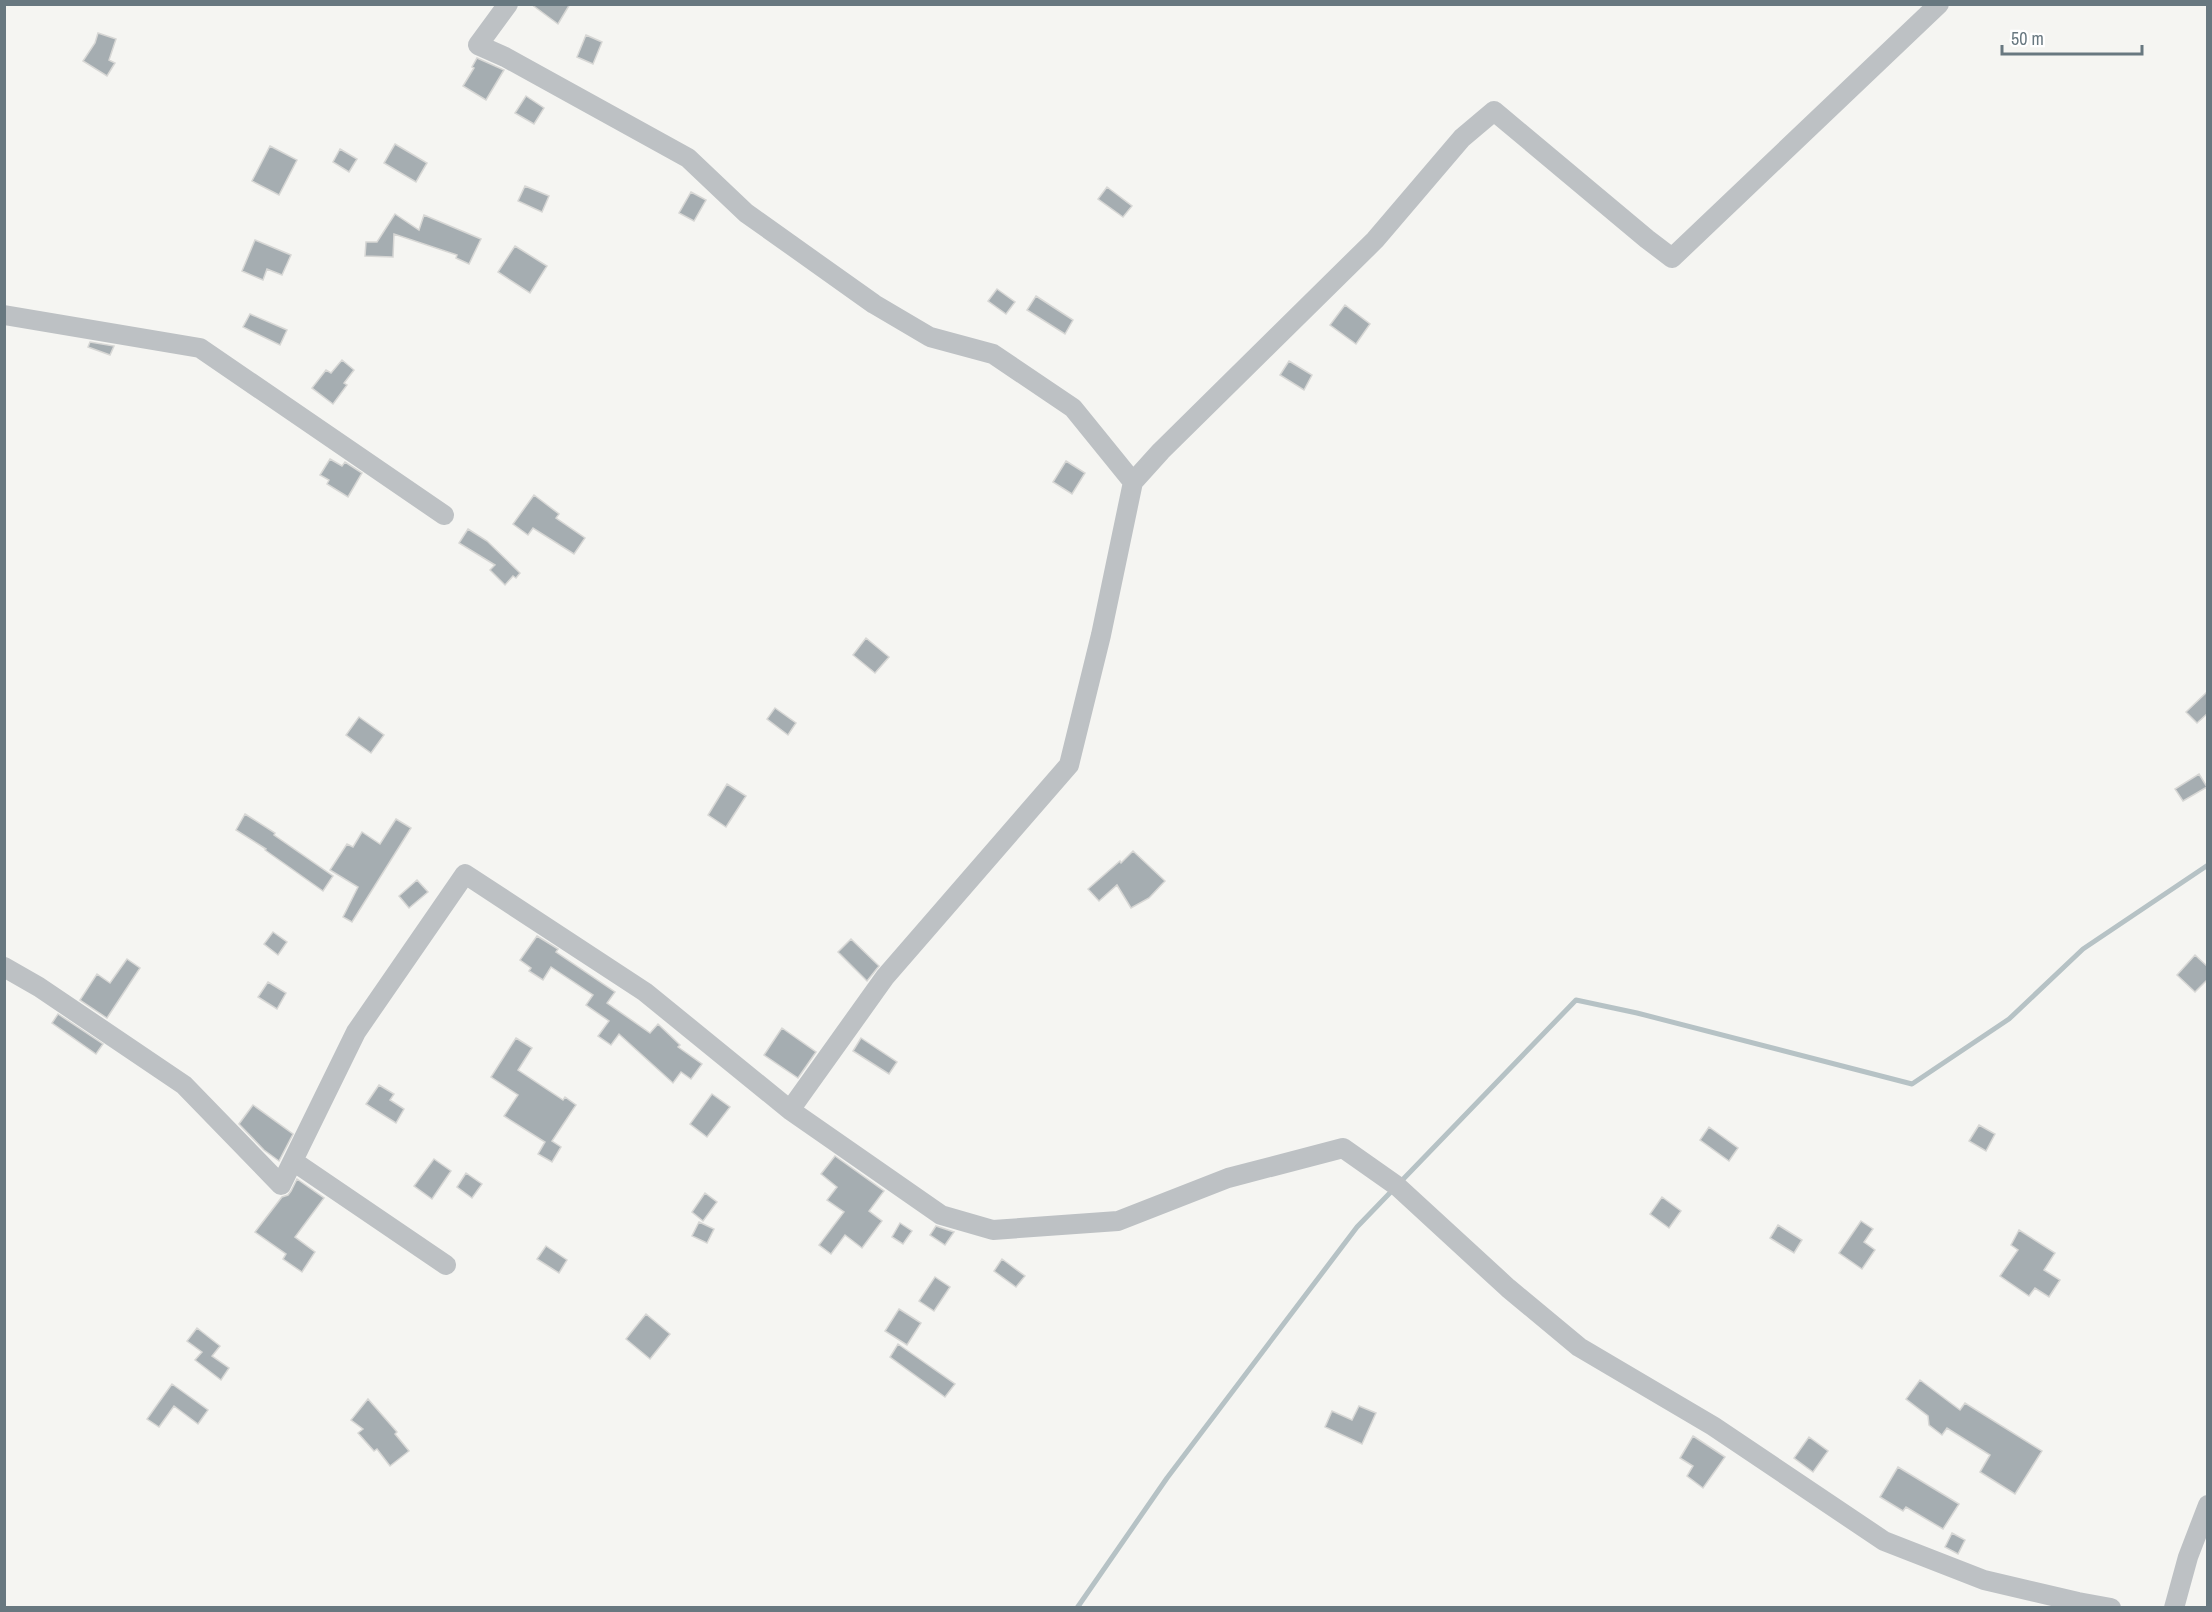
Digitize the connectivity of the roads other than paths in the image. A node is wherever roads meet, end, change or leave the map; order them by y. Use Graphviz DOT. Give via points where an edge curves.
graph roads {
  1 [pos="508,4"];
  2 [pos="1939,4"];
  3 [pos="4,315"];
  4 [pos="1133,482"];
  5 [pos="444,515"];
  6 [pos="4,967"];
  7 [pos="790,1110"];
  8 [pos="293,1161"];
  9 [pos="446,1265"];
  10 [pos="2208,1505"];
  11 [pos="2111,1608"];
  12 [pos="2174,1608"];
  1 -- 4 [label="street" via="478,45 688,158 746,213 874,304 930,337 993,354 1073,408"];
  2 -- 4 [label="street" via="1672,258 1494,111 1461,138 1375,240"];
  3 -- 5 [label="street" via="200,348"];
  4 -- 7 [label="street" via="1069,765 885,977"];
  6 -- 8 [label="street" via="184,1085 281,1185"];
  7 -- 8 [label="street" via="645,992 465,874 356,1032"];
  7 -- 11 [label="street" via="941,1215 993,1230 1118,1221 1228,1179 1343,1148 1397,1186 1579,1347 1713,1426 1884,1541 1984,1580"];
  8 -- 9 [label="street"];
  10 -- 12 [label="street"];
}
